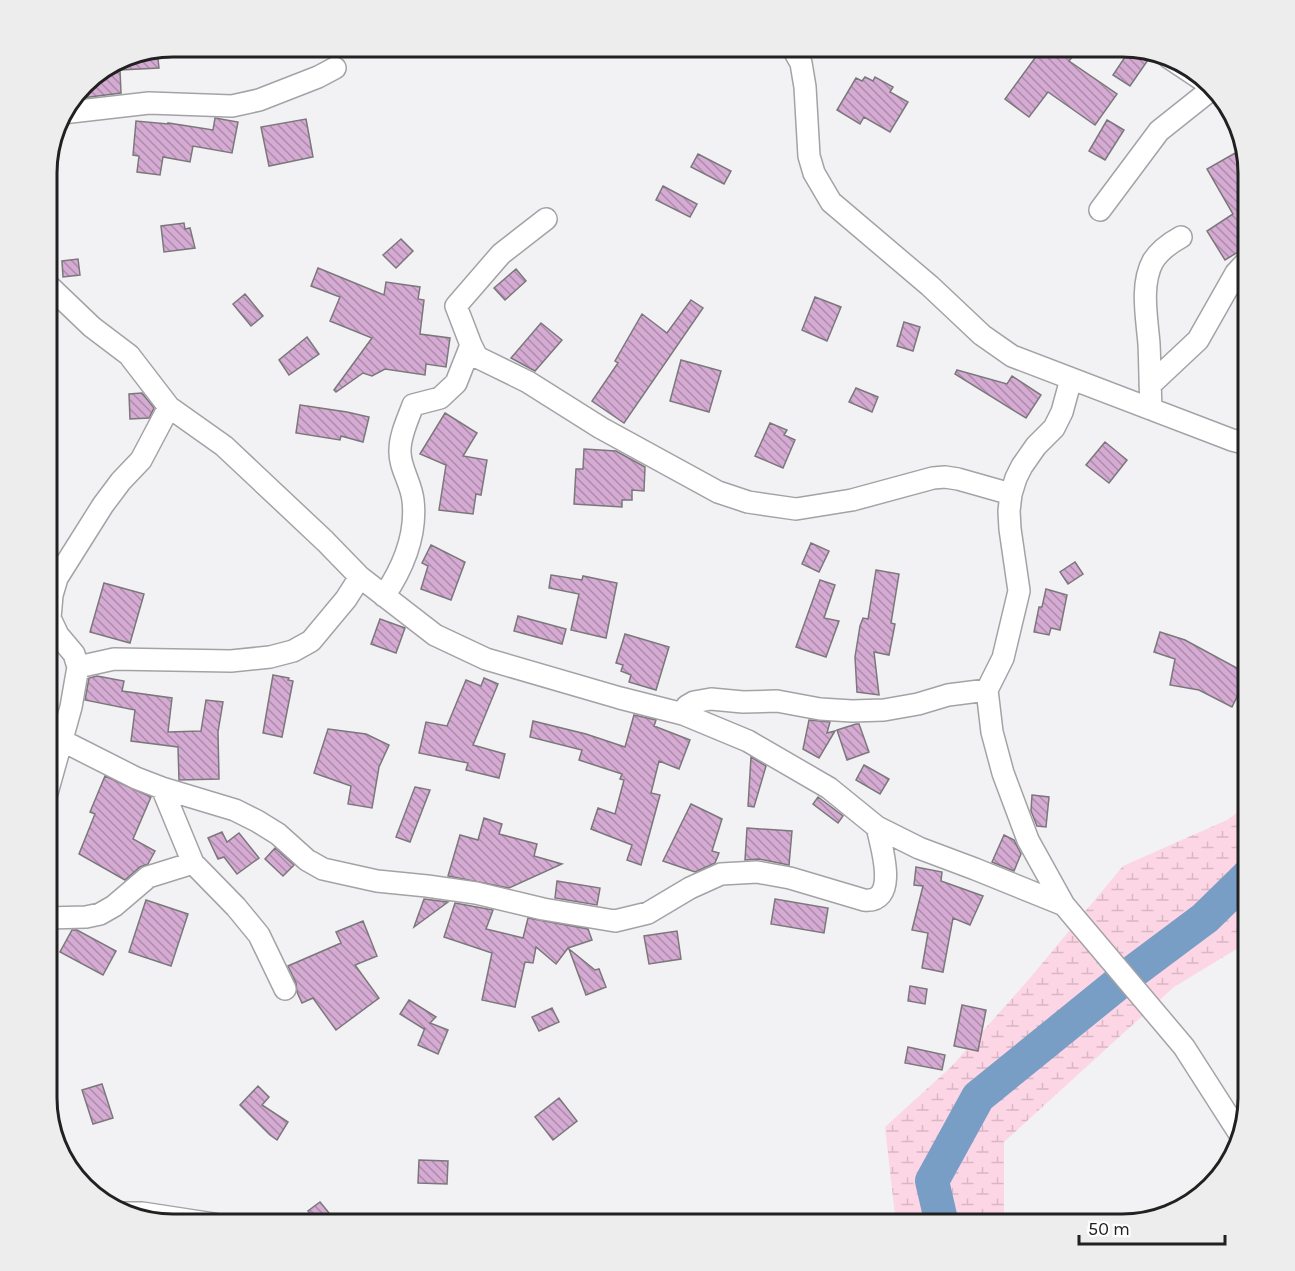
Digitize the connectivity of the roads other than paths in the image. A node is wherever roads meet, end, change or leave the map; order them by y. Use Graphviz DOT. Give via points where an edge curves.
graph roads {
  1 [pos="798,57"];
  2 [pos="335,68"];
  3 [pos="1207,94"];
  4 [pos="74,112"];
  5 [pos="1100,210"];
  6 [pos="546,219"];
  7 [pos="1181,237"];
  8 [pos="1238,271"];
  9 [pos="57,293"];
  10 [pos="471,345"];
  11 [pos="1071,380"];
  12 [pos="1150,385"];
  13 [pos="169,407"];
  14 [pos="1151,409"];
  15 [pos="1238,442"];
  16 [pos="1011,494"];
  17 [pos="360,577"];
  18 [pos="57,578"];
  19 [pos="384,596"];
  20 [pos="57,633"];
  21 [pos="78,667"];
  22 [pos="987,690"];
  23 [pos="683,714"];
  24 [pos="61,740"];
  25 [pos="57,755"];
  26 [pos="162,788"];
  27 [pos="878,827"];
  28 [pos="193,863"];
  29 [pos="1064,905"];
  30 [pos="57,918"];
  31 [pos="285,989"];
  32 [pos="1235,1126"];
  1 -- 11 [label="street" via="805,87 808,156 831,202 923,279 982,335 1012,356"];
  2 -- 4 [label="street" via="259,100 232,106 149,103"];
  3 -- 5 [label="street" via="1159,131"];
  6 -- 10 [label="street" via="501,254 456,306"];
  7 -- 12 [label="street" via="1167,245 1152,262 1147,280"];
  8 -- 12 [label="street" via="1198,340"];
  9 -- 13 [label="street" via="129,355"];
  10 -- 16 [label="street" via="477,357 528,382 601,428 718,492 748,502 796,509 945,477"];
  10 -- 19 [label="street" via="456,383 440,398 413,405 400,448 413,500 410,539 405,561"];
  11 -- 14 [label="street"];
  11 -- 16 [label="street" via="1062,412 1022,466"];
  12 -- 14 [label="street"];
  13 -- 17 [label="street" via="224,446"];
  13 -- 18 [label="street" via="141,460 102,505"];
  14 -- 15 [label="street"];
  16 -- 22 [label="street" via="1010,529 1019,591 1003,658"];
  17 -- 19 [label="street"];
  17 -- 21 [label="street" via="310,641 293,651 231,661 114,659"];
  19 -- 23 [label="street" via="435,635 486,660"];
  20 -- 21 [label="street" via="74,654"];
  21 -- 24 [label="street"];
  22 -- 23 [label="street" via="862,711 777,701 711,699 694,702"];
  22 -- 29 [label="street" via="992,732 1006,782 1028,840"];
  23 -- 27 [label="street" via="758,747 829,788"];
  24 -- 25 [label="street"];
  24 -- 26 [label="street"];
  26 -- 27 [label="street" via="242,814 278,834 322,869 376,881 476,893 615,921 648,913 721,874 757,872 875,900 885,886 886,870"];
  26 -- 28 [label="street"];
  27 -- 29 [label="street" via="919,848"];
  28 -- 30 [label="street" via="148,877 100,914"];
  28 -- 31 [label="street" via="259,935"];
  29 -- 32 [label="street" via="1185,1047"];
}
